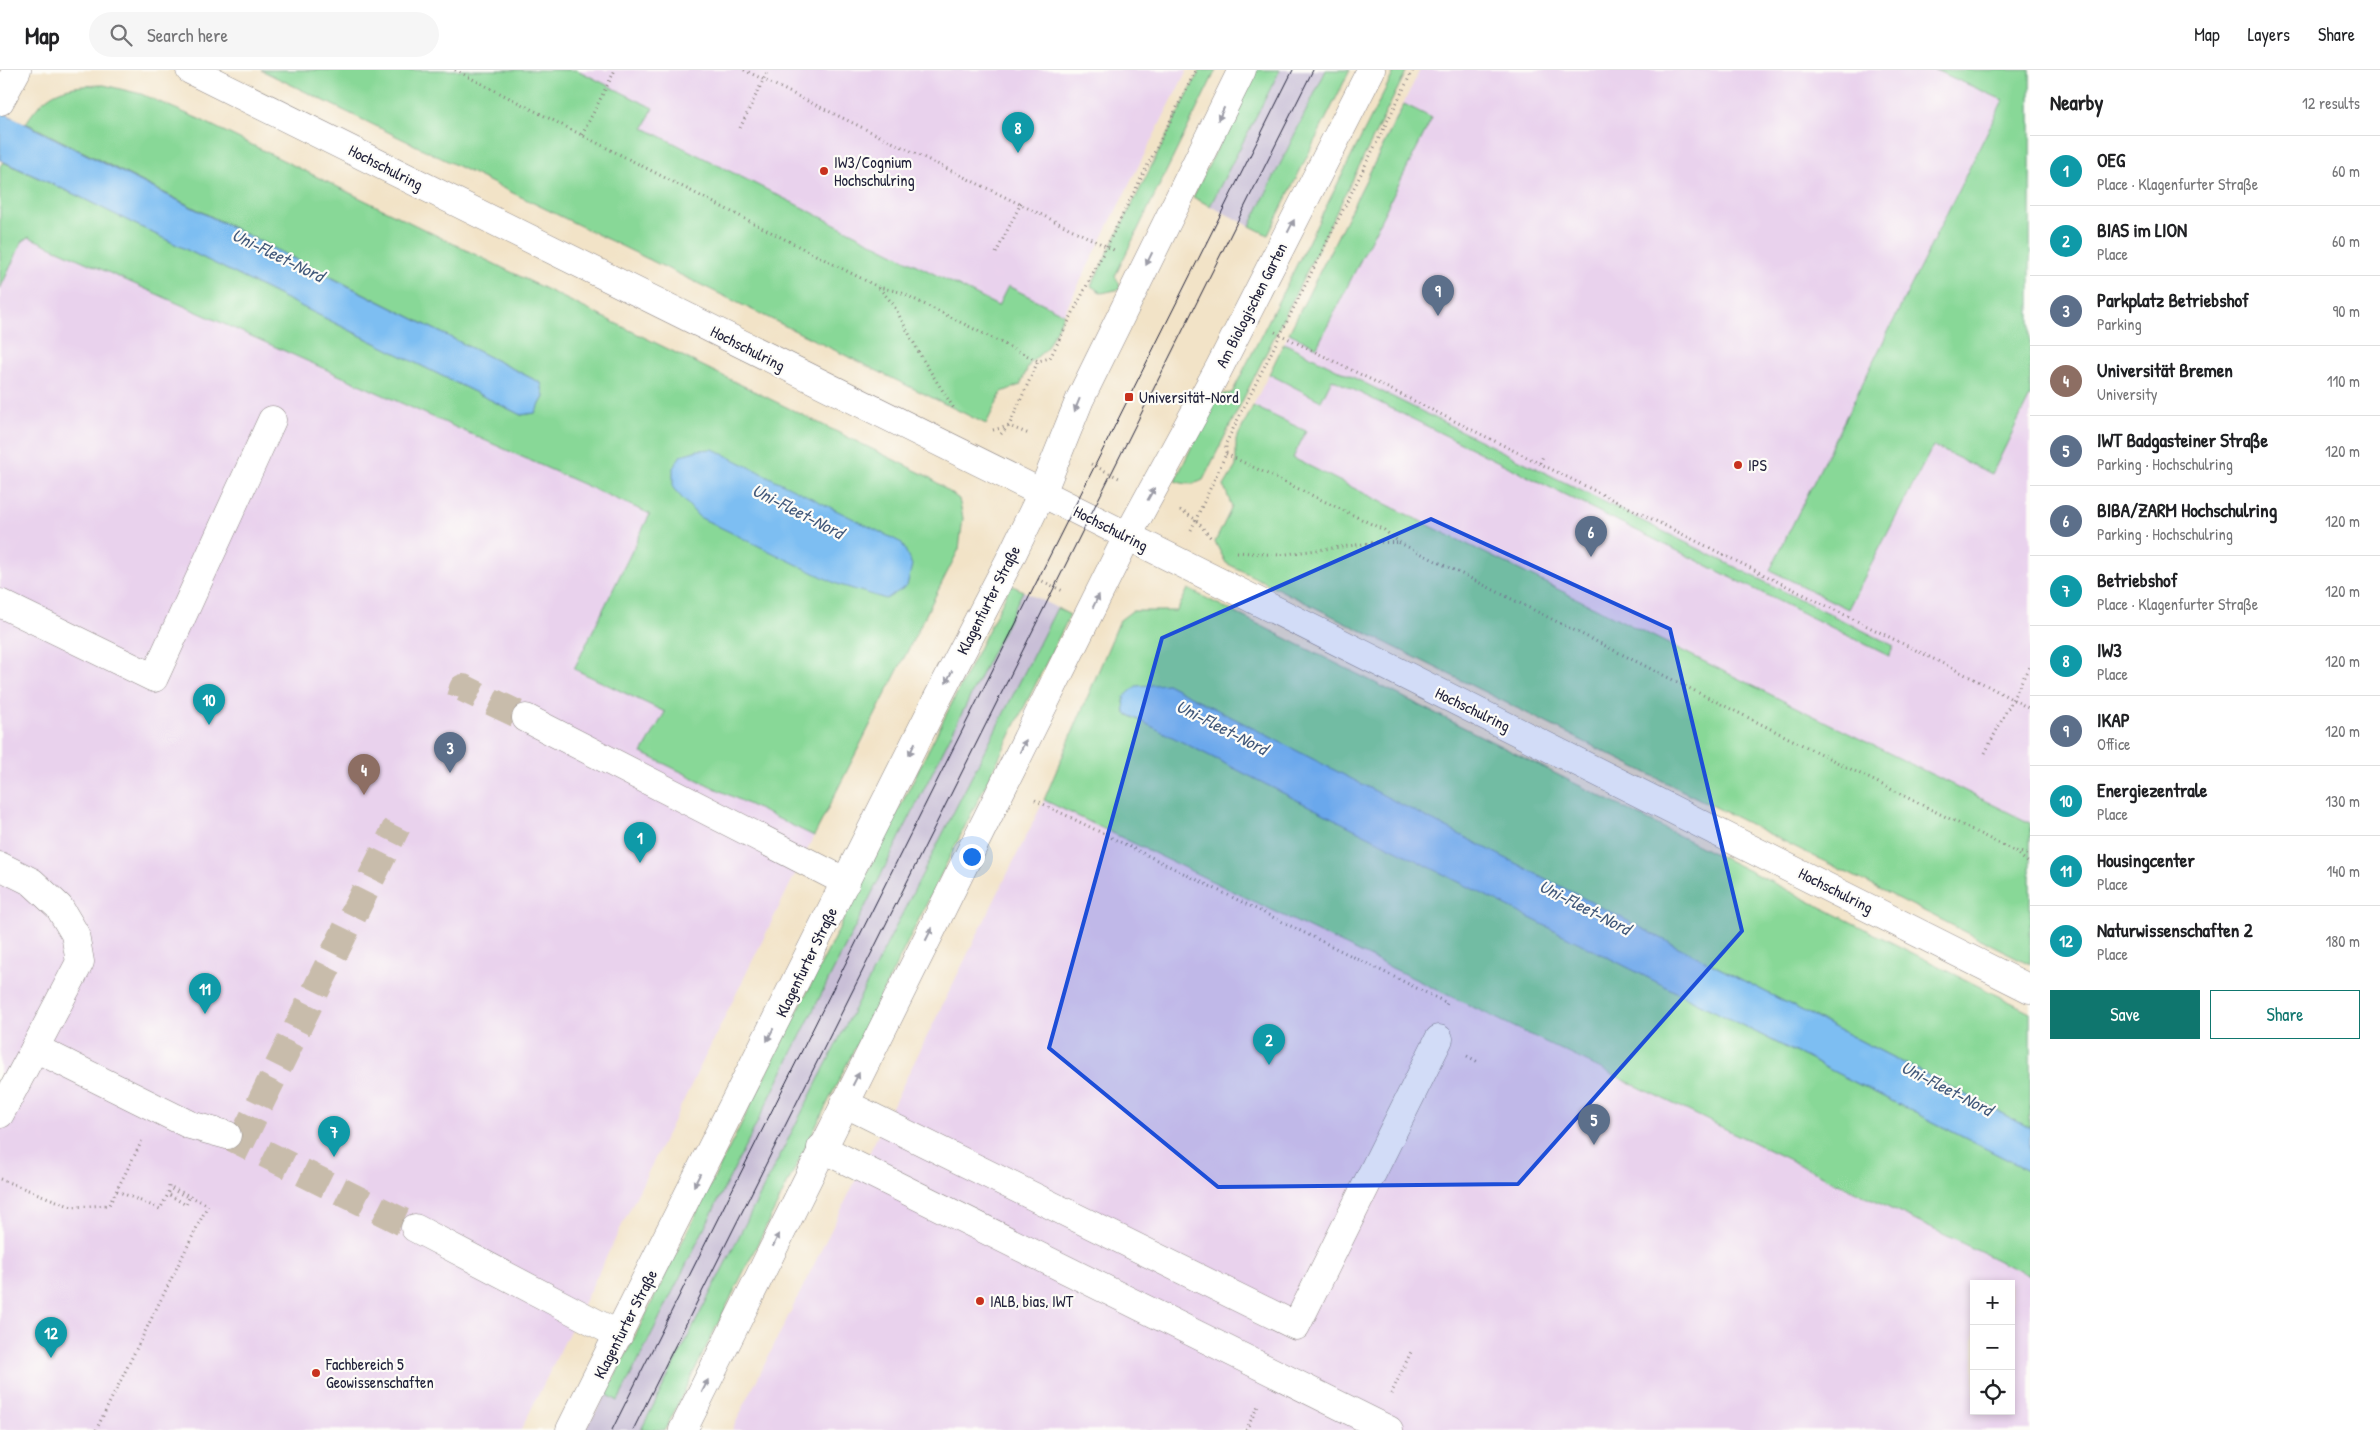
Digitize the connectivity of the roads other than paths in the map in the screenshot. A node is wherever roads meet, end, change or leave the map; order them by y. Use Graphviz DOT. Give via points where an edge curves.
graph roads {
  1 [pos="17,70"];
  2 [pos="190,70"];
  3 [pos="1242,70"];
  4 [pos="1371,70"];
  5 [pos="2,98"];
  6 [pos="272,420"];
  7 [pos="1042,493"];
  8 [pos="1127,537"];
  9 [pos="0,603"];
  10 [pos="526,718"];
  11 [pos="0,866"];
  12 [pos="846,882"];
  13 [pos="2030,989"];
  14 [pos="1439,1039"];
  15 [pos="35,1048"];
  16 [pos="844,1103"];
  17 [pos="0,1114"];
  18 [pos="227,1135"];
  19 [pos="821,1148"];
  20 [pos="415,1228"];
  21 [pos="619,1335"];
  22 [pos="577,1423"];
  23 [pos="1382,1427"];
  24 [pos="683,1430"];
  1 -- 5 [label="street"];
  2 -- 7 [label="street, Hochschulring"];
  3 -- 7 [label="street, one-way" via="1081,395"];
  8 -- 4 [label="street, Am Biologischen Garten, one-way" via="1245,317"];
  6 -- 9 [label="street" via="154,678"];
  7 -- 8 [label="street, Hochschulring"];
  7 -- 12 [label="street, Klagenfurter Straße, one-way"];
  8 -- 13 [label="street, Hochschulring"];
  16 -- 8 [label="street, one-way"];
  10 -- 12 [label="street"];
  11 -- 15 [label="street" via="32,882 59,907 75,934 80,962"];
  12 -- 21 [label="street, Klagenfurter Straße, one-way"];
  14 -- 16 [label="street" via="1296,1326"];
  15 -- 17 [label="street"];
  15 -- 18 [label="street" via="190,1124"];
  16 -- 19 [label="street"];
  19 -- 23 [label="street"];
  24 -- 19 [label="street, one-way"];
  20 -- 21 [label="street"];
  21 -- 22 [label="street, Klagenfurter Straße"];
}
